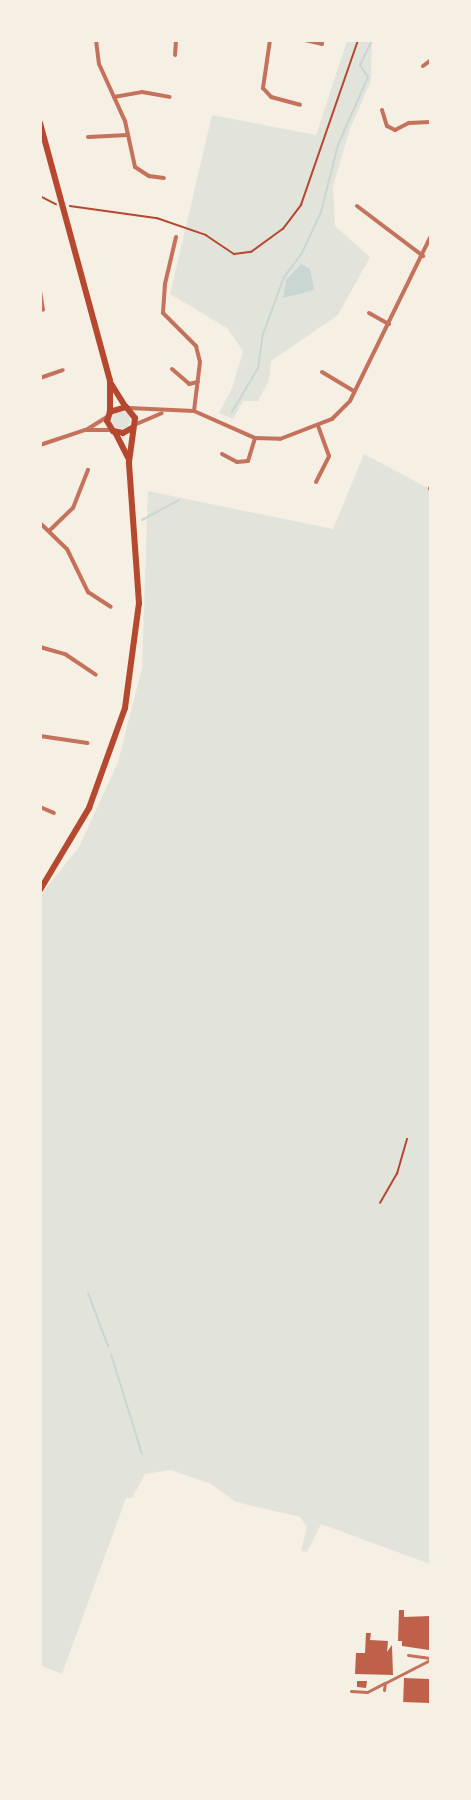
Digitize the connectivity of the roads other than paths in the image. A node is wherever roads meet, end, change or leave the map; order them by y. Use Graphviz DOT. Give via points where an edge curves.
graph roads {
  1 [pos="96,40"];
  2 [pos="176,40"];
  3 [pos="270,40"];
  4 [pos="304,40"];
  5 [pos="322,42"];
  6 [pos="175,55"];
  7 [pos="430,61"];
  8 [pos="423,66"];
  9 [pos="114,97"];
  10 [pos="170,98"];
  11 [pos="300,105"];
  12 [pos="382,110"];
  13 [pos="430,122"];
  14 [pos="40,123"];
  15 [pos="128,135"];
  16 [pos="88,137"];
  17 [pos="164,178"];
  18 [pos="357,206"];
  19 [pos="176,237"];
  20 [pos="430,238"];
  21 [pos="423,256"];
  22 [pos="40,291"];
  23 [pos="43,310"];
  24 [pos="369,313"];
  25 [pos="389,324"];
  26 [pos="172,369"];
  27 [pos="63,370"];
  28 [pos="322,372"];
  29 [pos="40,378"];
  30 [pos="110,381"];
  31 [pos="198,382"];
  32 [pos="354,392"];
  33 [pos="127,408"];
  34 [pos="165,411"];
  35 [pos="194,411"];
  36 [pos="109,414"];
  37 [pos="318,426"];
  38 [pos="133,427"];
  39 [pos="85,430"];
  40 [pos="113,431"];
  41 [pos="255,438"];
  42 [pos="40,444"];
  43 [pos="222,454"];
  44 [pos="129,462"];
  45 [pos="88,470"];
  46 [pos="316,482"];
  47 [pos="40,523"];
  48 [pos="49,531"];
  49 [pos="111,607"];
  50 [pos="40,646"];
  51 [pos="96,675"];
  52 [pos="40,736"];
  53 [pos="87,743"];
  54 [pos="40,807"];
  55 [pos="54,813"];
  56 [pos="40,890"];
  57 [pos="408,1655"];
  58 [pos="430,1659"];
  59 [pos="385,1683"];
  60 [pos="384,1690"];
  61 [pos="351,1691"];
  1 -- 9 [label="street" via="99,64"];
  2 -- 6 [label="street"];
  3 -- 11 [label="street" via="263,88 271,97"];
  4 -- 5 [label="street"];
  7 -- 8 [label="street"];
  9 -- 10 [label="street" via="142,92"];
  9 -- 15 [label="street"];
  12 -- 13 [label="street" via="387,126 395,130 409,123"];
  14 -- 30 [label="main road"];
  15 -- 16 [label="street"];
  15 -- 17 [label="street" via="135,167 149,176"];
  18 -- 21 [label="street"];
  19 -- 31 [label="street" via="163,313 196,346 200,362"];
  20 -- 21 [label="street"];
  21 -- 25 [label="street"];
  22 -- 23 [label="street"];
  24 -- 25 [label="street"];
  25 -- 32 [label="street" via="368,357"];
  26 -- 31 [label="street" via="189,384"];
  27 -- 29 [label="street"];
  28 -- 32 [label="street"];
  30 -- 33 [label="main road"];
  30 -- 36 [label="main road"];
  31 -- 35 [label="street"];
  32 -- 37 [label="street" via="333,419"];
  33 -- 34 [label="street"];
  33 -- 36 [label="main road"];
  33 -- 38 [label="main road" via="134,416"];
  34 -- 35 [label="street"];
  34 -- 38 [label="street"];
  35 -- 41 [label="street"];
  36 -- 39 [label="street"];
  36 -- 40 [label="main road"];
  37 -- 41 [label="street" via="280,439"];
  37 -- 46 [label="street" via="328,456"];
  38 -- 40 [label="main road"];
  38 -- 44 [label="main road"];
  39 -- 40 [label="street"];
  39 -- 42 [label="street"];
  40 -- 44 [label="main road"];
  41 -- 43 [label="street" via="248,461"];
  44 -- 56 [label="main road" via="139,603 125,708 89,808"];
  45 -- 48 [label="street" via="73,508"];
  47 -- 48 [label="street"];
  48 -- 49 [label="street" via="77,564 88,592"];
  50 -- 51 [label="street" via="65,654"];
  52 -- 53 [label="street"];
  54 -- 55 [label="street"];
  57 -- 58 [label="street"];
  58 -- 59 [label="street"];
  59 -- 60 [label="street"];
  59 -- 61 [label="street" via="367,1692"];
}
